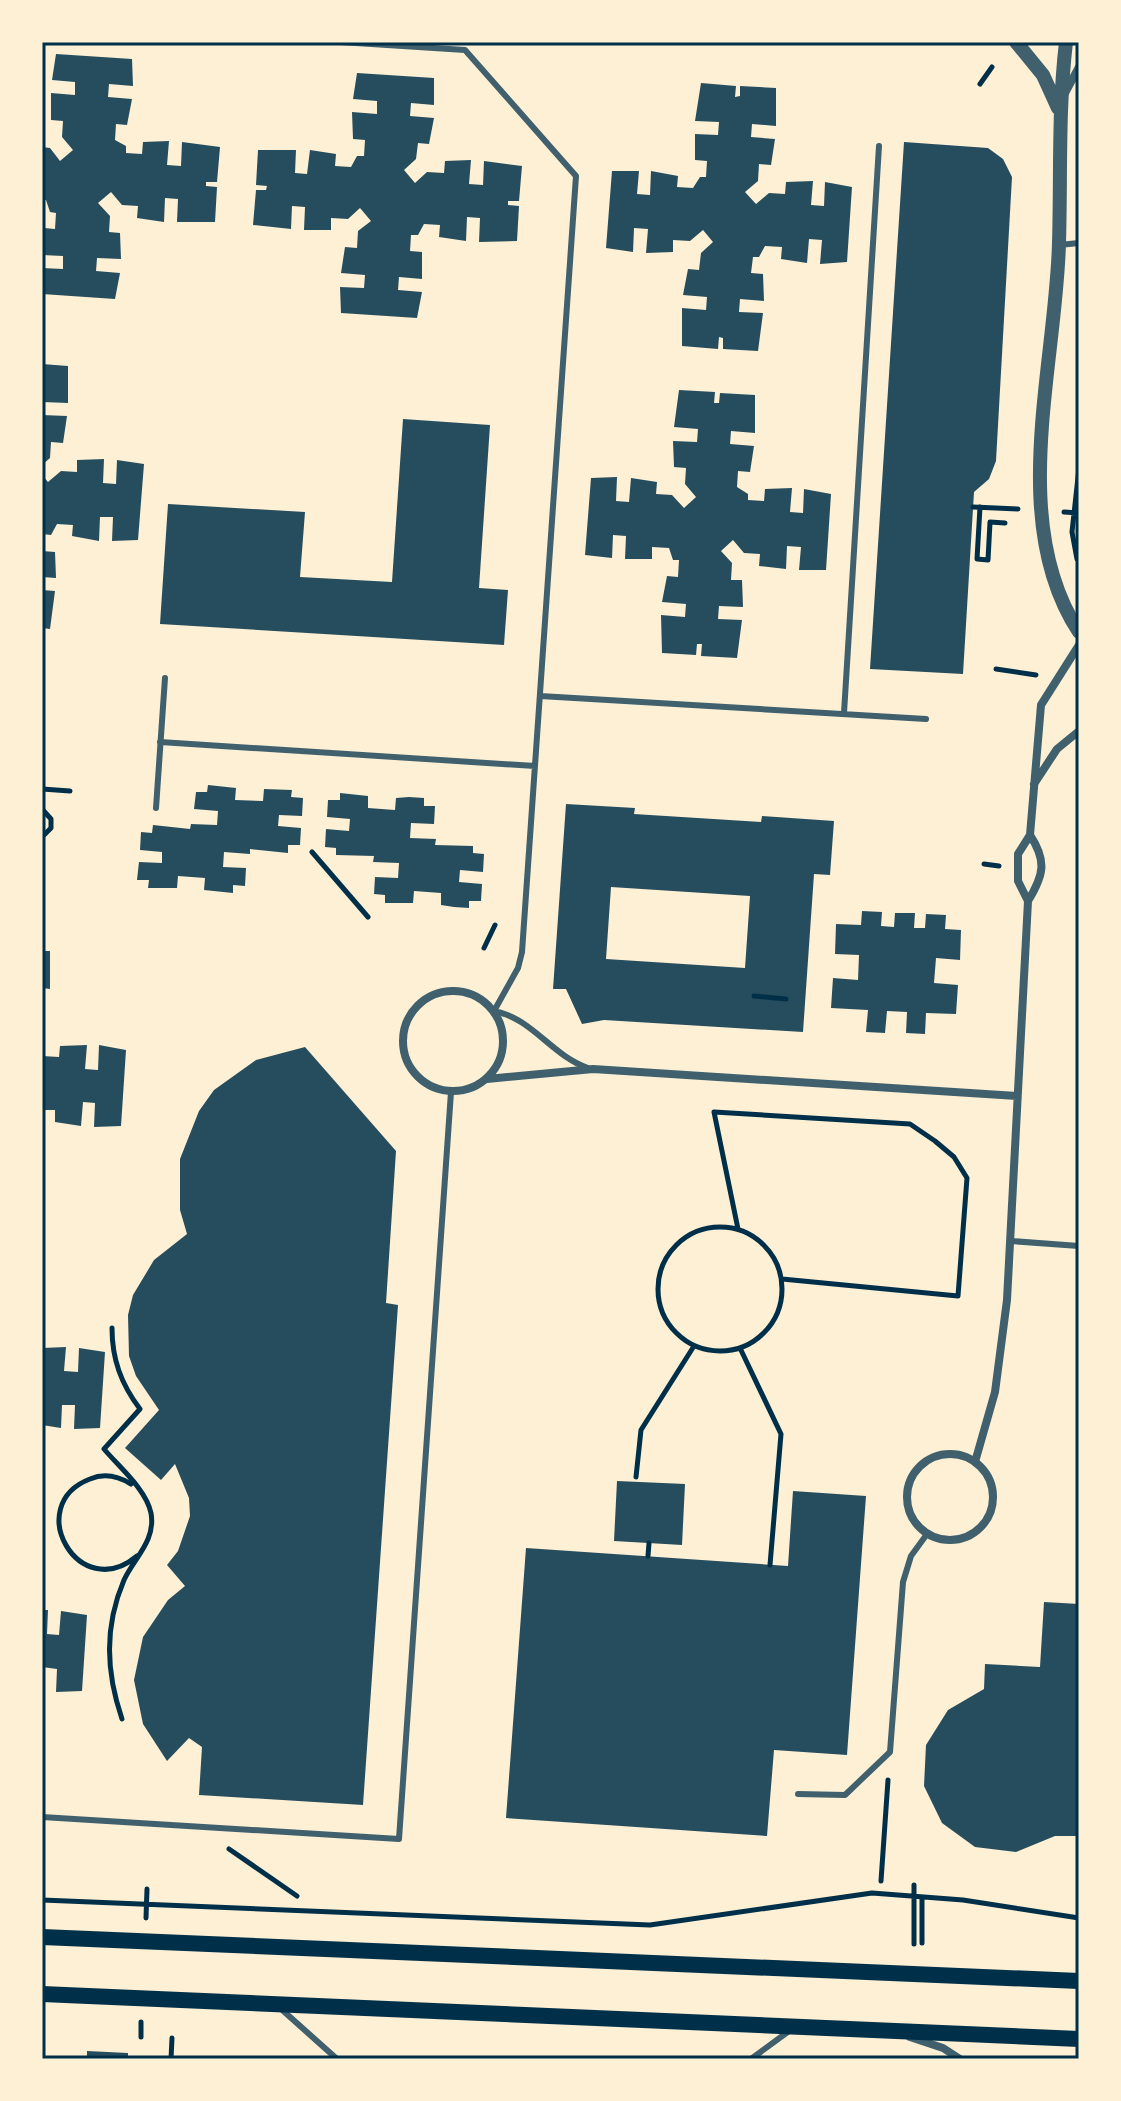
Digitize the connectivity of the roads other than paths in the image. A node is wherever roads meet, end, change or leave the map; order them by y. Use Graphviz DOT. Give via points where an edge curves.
graph roads {
  1 [pos="340,42"];
  2 [pos="1016,42"];
  3 [pos="1066,42"];
  4 [pos="1079,67"];
  5 [pos="1058,108"];
  6 [pos="879,146"];
  7 [pos="1079,243"];
  8 [pos="1059,245"];
  9 [pos="1079,632"];
  10 [pos="1079,645"];
  11 [pos="165,678"];
  12 [pos="540,696"];
  13 [pos="844,713"];
  14 [pos="926,719"];
  15 [pos="1079,731"];
  16 [pos="160,742"];
  17 [pos="535,766"];
  18 [pos="1031,788"];
  19 [pos="156,808"];
  20 [pos="1030,835"];
  21 [pos="1028,901"];
  22 [pos="494,1011"];
  23 [pos="593,1069"];
  24 [pos="487,1079"];
  25 [pos="451,1092"];
  26 [pos="1017,1096"];
  27 [pos="1011,1241"];
  28 [pos="1079,1246"];
  29 [pos="975,1462"];
  30 [pos="927,1534"];
  31 [pos="798,1794"];
  32 [pos="42,1817"];
  33 [pos="42,1937"];
  34 [pos="1079,1981"];
  35 [pos="42,1994"];
  36 [pos="277,2005"];
  37 [pos="795,2027"];
  38 [pos="887,2031"];
  39 [pos="1079,2039"];
  40 [pos="337,2059"];
  41 [pos="751,2059"];
  42 [pos="960,2059"];
  1 -- 12 [label="lane" via="465,50 576,176"];
  2 -- 5 [label="street" via="1043,75"];
  3 -- 5 [label="street"];
  4 -- 5 [label="street"];
  5 -- 8 [label="street"];
  6 -- 13 [label="lane"];
  7 -- 8 [label="lane"];
  8 -- 9 [label="street" via="1041,484 1046,557 1054,586"];
  10 -- 18 [label="street" via="1041,705"];
  11 -- 16 [label="lane"];
  12 -- 13 [label="lane"];
  12 -- 17 [label="lane"];
  13 -- 14 [label="lane"];
  15 -- 18 [label="street" via="1057,749"];
  16 -- 17 [label="lane"];
  16 -- 19 [label="lane"];
  17 -- 22 [label="lane" via="522,952"];
  18 -- 20 [label="street"];
  20 -- 21 [label="street" via="1018,854 1018,881"];
  20 -- 21 [label="street" via="1041,852 1040,881"];
  21 -- 26 [label="street"];
  22 -- 23 [label="lane" via="519,1021 557,1054"];
  22 -- 24 [label="street" via="501,1025 502,1053"];
  22 -- 25 [label="street" via="466,992 450,990 426,999 408,1017 403,1033 408,1066 419,1079"];
  23 -- 24 [label="street"];
  23 -- 26 [label="street"];
  24 -- 25 [label="street"];
  25 -- 32 [label="lane" via="399,1839"];
  26 -- 27 [label="street"];
  27 -- 28 [label="lane"];
  27 -- 29 [label="street" via="995,1392"];
  29 -- 30 [label="street" via="991,1486 989,1515 969,1536 940,1539"];
  29 -- 30 [label="street" via="948,1454 923,1464 914,1474 906,1500"];
  30 -- 31 [label="lane" via="911,1556 903,1582 890,1752 845,1795"];
  33 -- 34 [label="main road"];
  35 -- 36 [label="main road"];
  36 -- 37 [label="main road"];
  36 -- 40 [label="lane"];
  37 -- 38 [label="main road"];
  37 -- 41 [label="lane"];
  38 -- 39 [label="main road"];
  38 -- 42 [label="street" via="943,2048"];
}
